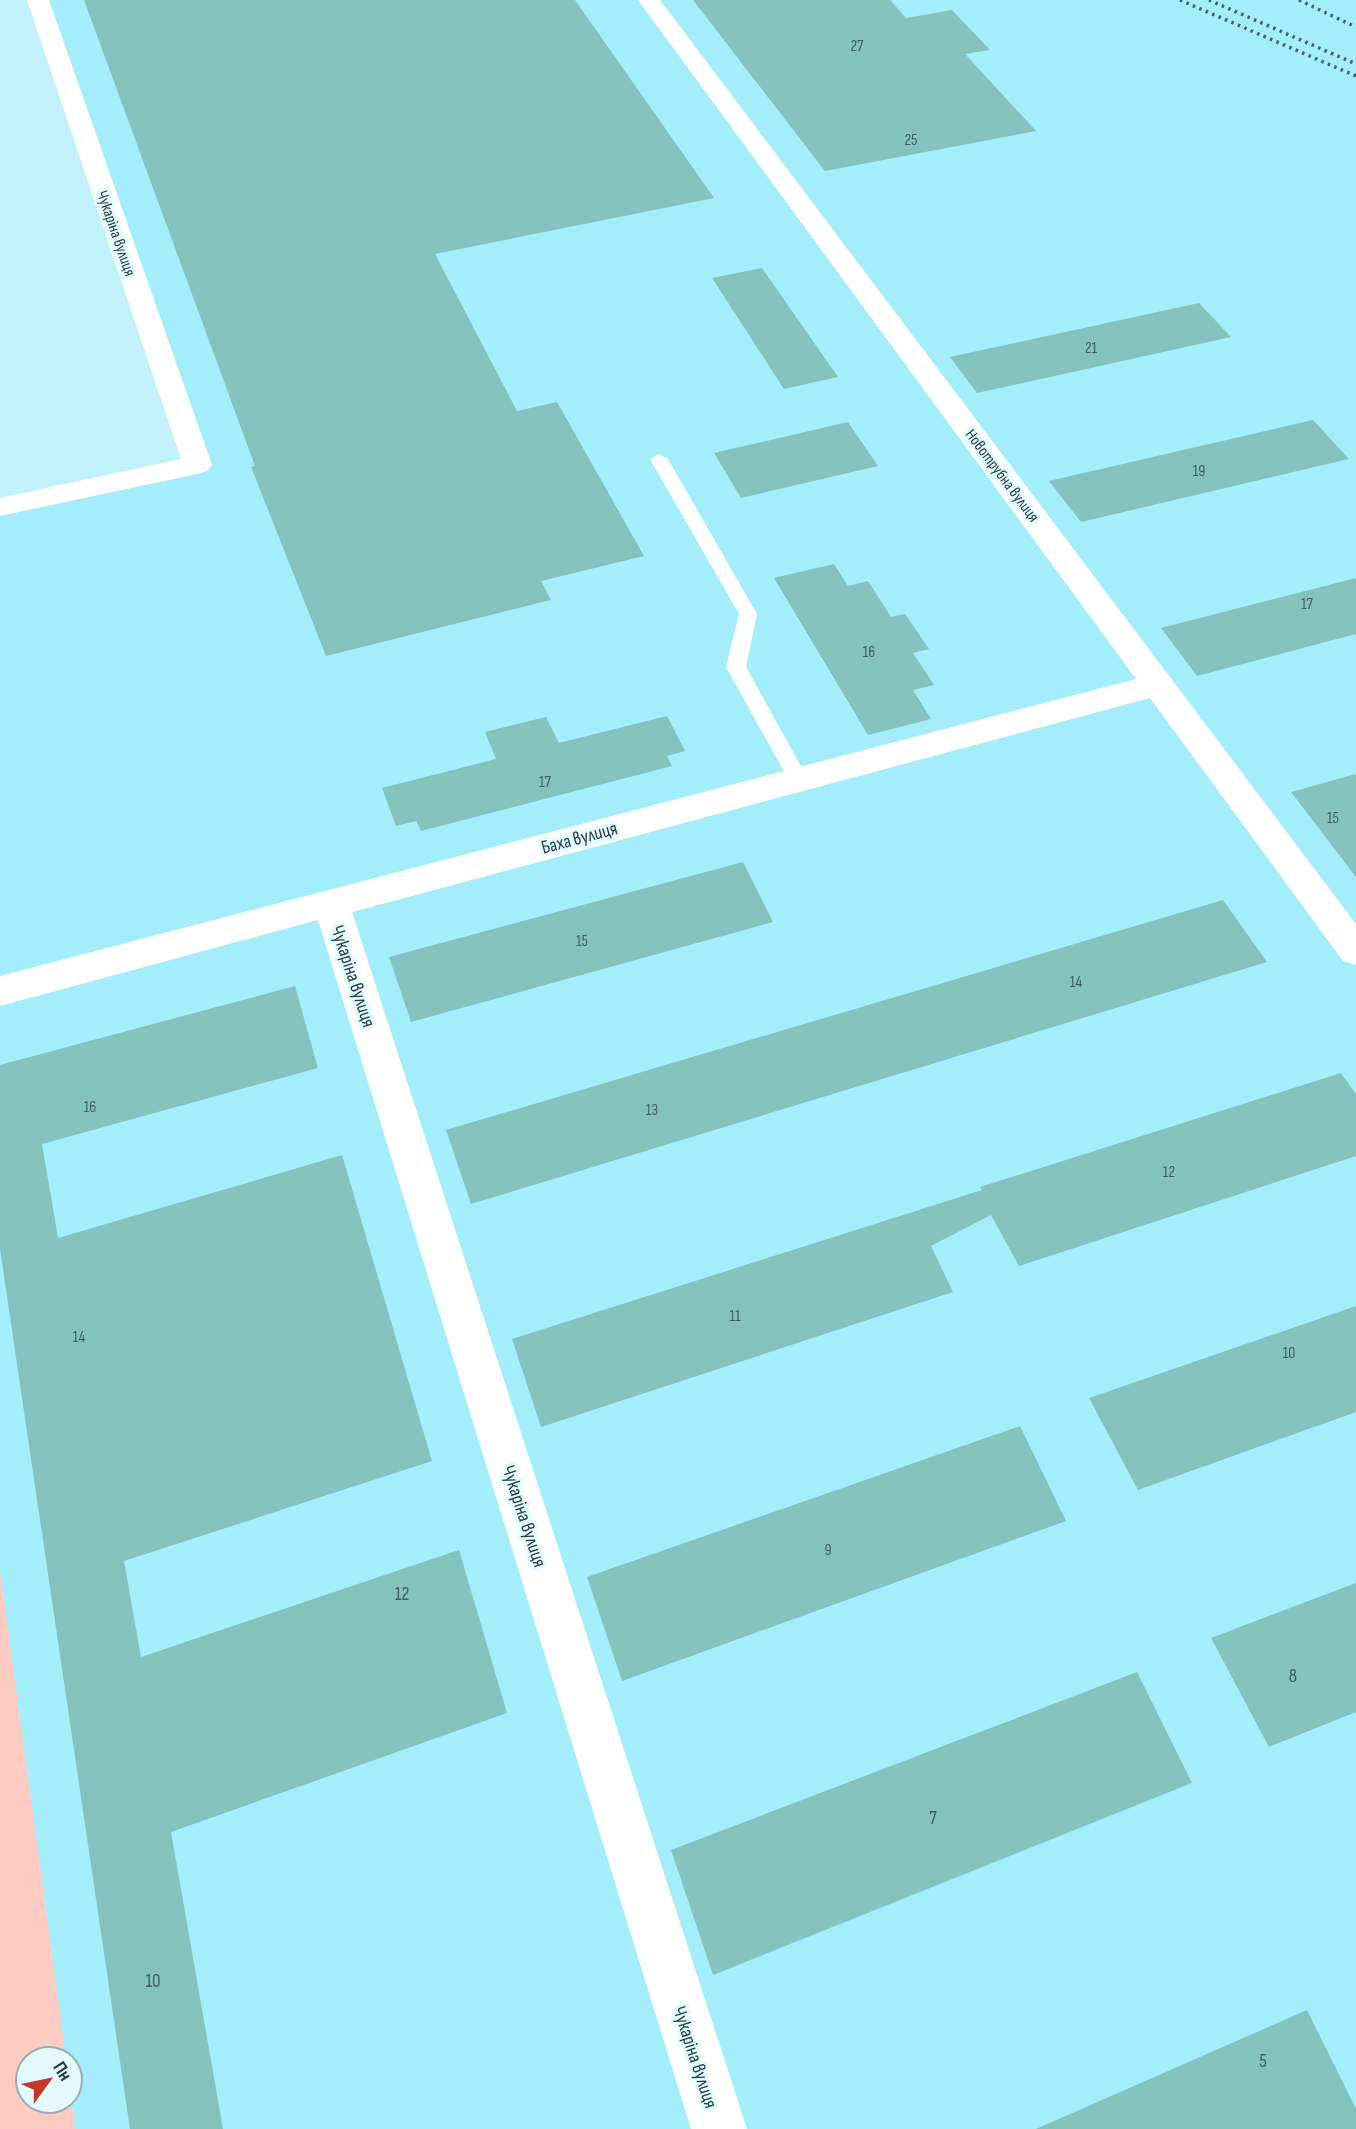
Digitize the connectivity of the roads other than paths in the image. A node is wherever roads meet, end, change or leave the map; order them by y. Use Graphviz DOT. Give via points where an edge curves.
graph roads {
  1 [pos="38,0"];
  2 [pos="649,0"];
  3 [pos="659,459"];
  4 [pos="0,507"];
  5 [pos="1158,684"];
  6 [pos="799,779"];
  7 [pos="331,903"];
  8 [pos="1356,951"];
  9 [pos="0,991"];
  10 [pos="719,2129"];
  1 -- 4 [label="street, Чукаріна вулиця" via="197,465"];
  2 -- 5 [label="street, Новотрубна вулиця"];
  3 -- 6 [label="lane" via="748,614 736,667"];
  5 -- 6 [label="street, Баха вулиця"];
  5 -- 8 [label="street, Новотрубна вулиця"];
  6 -- 7 [label="street, Баха вулиця"];
  7 -- 9 [label="street, Баха вулиця"];
  7 -- 10 [label="street, Чукаріна вулиця"];
}
